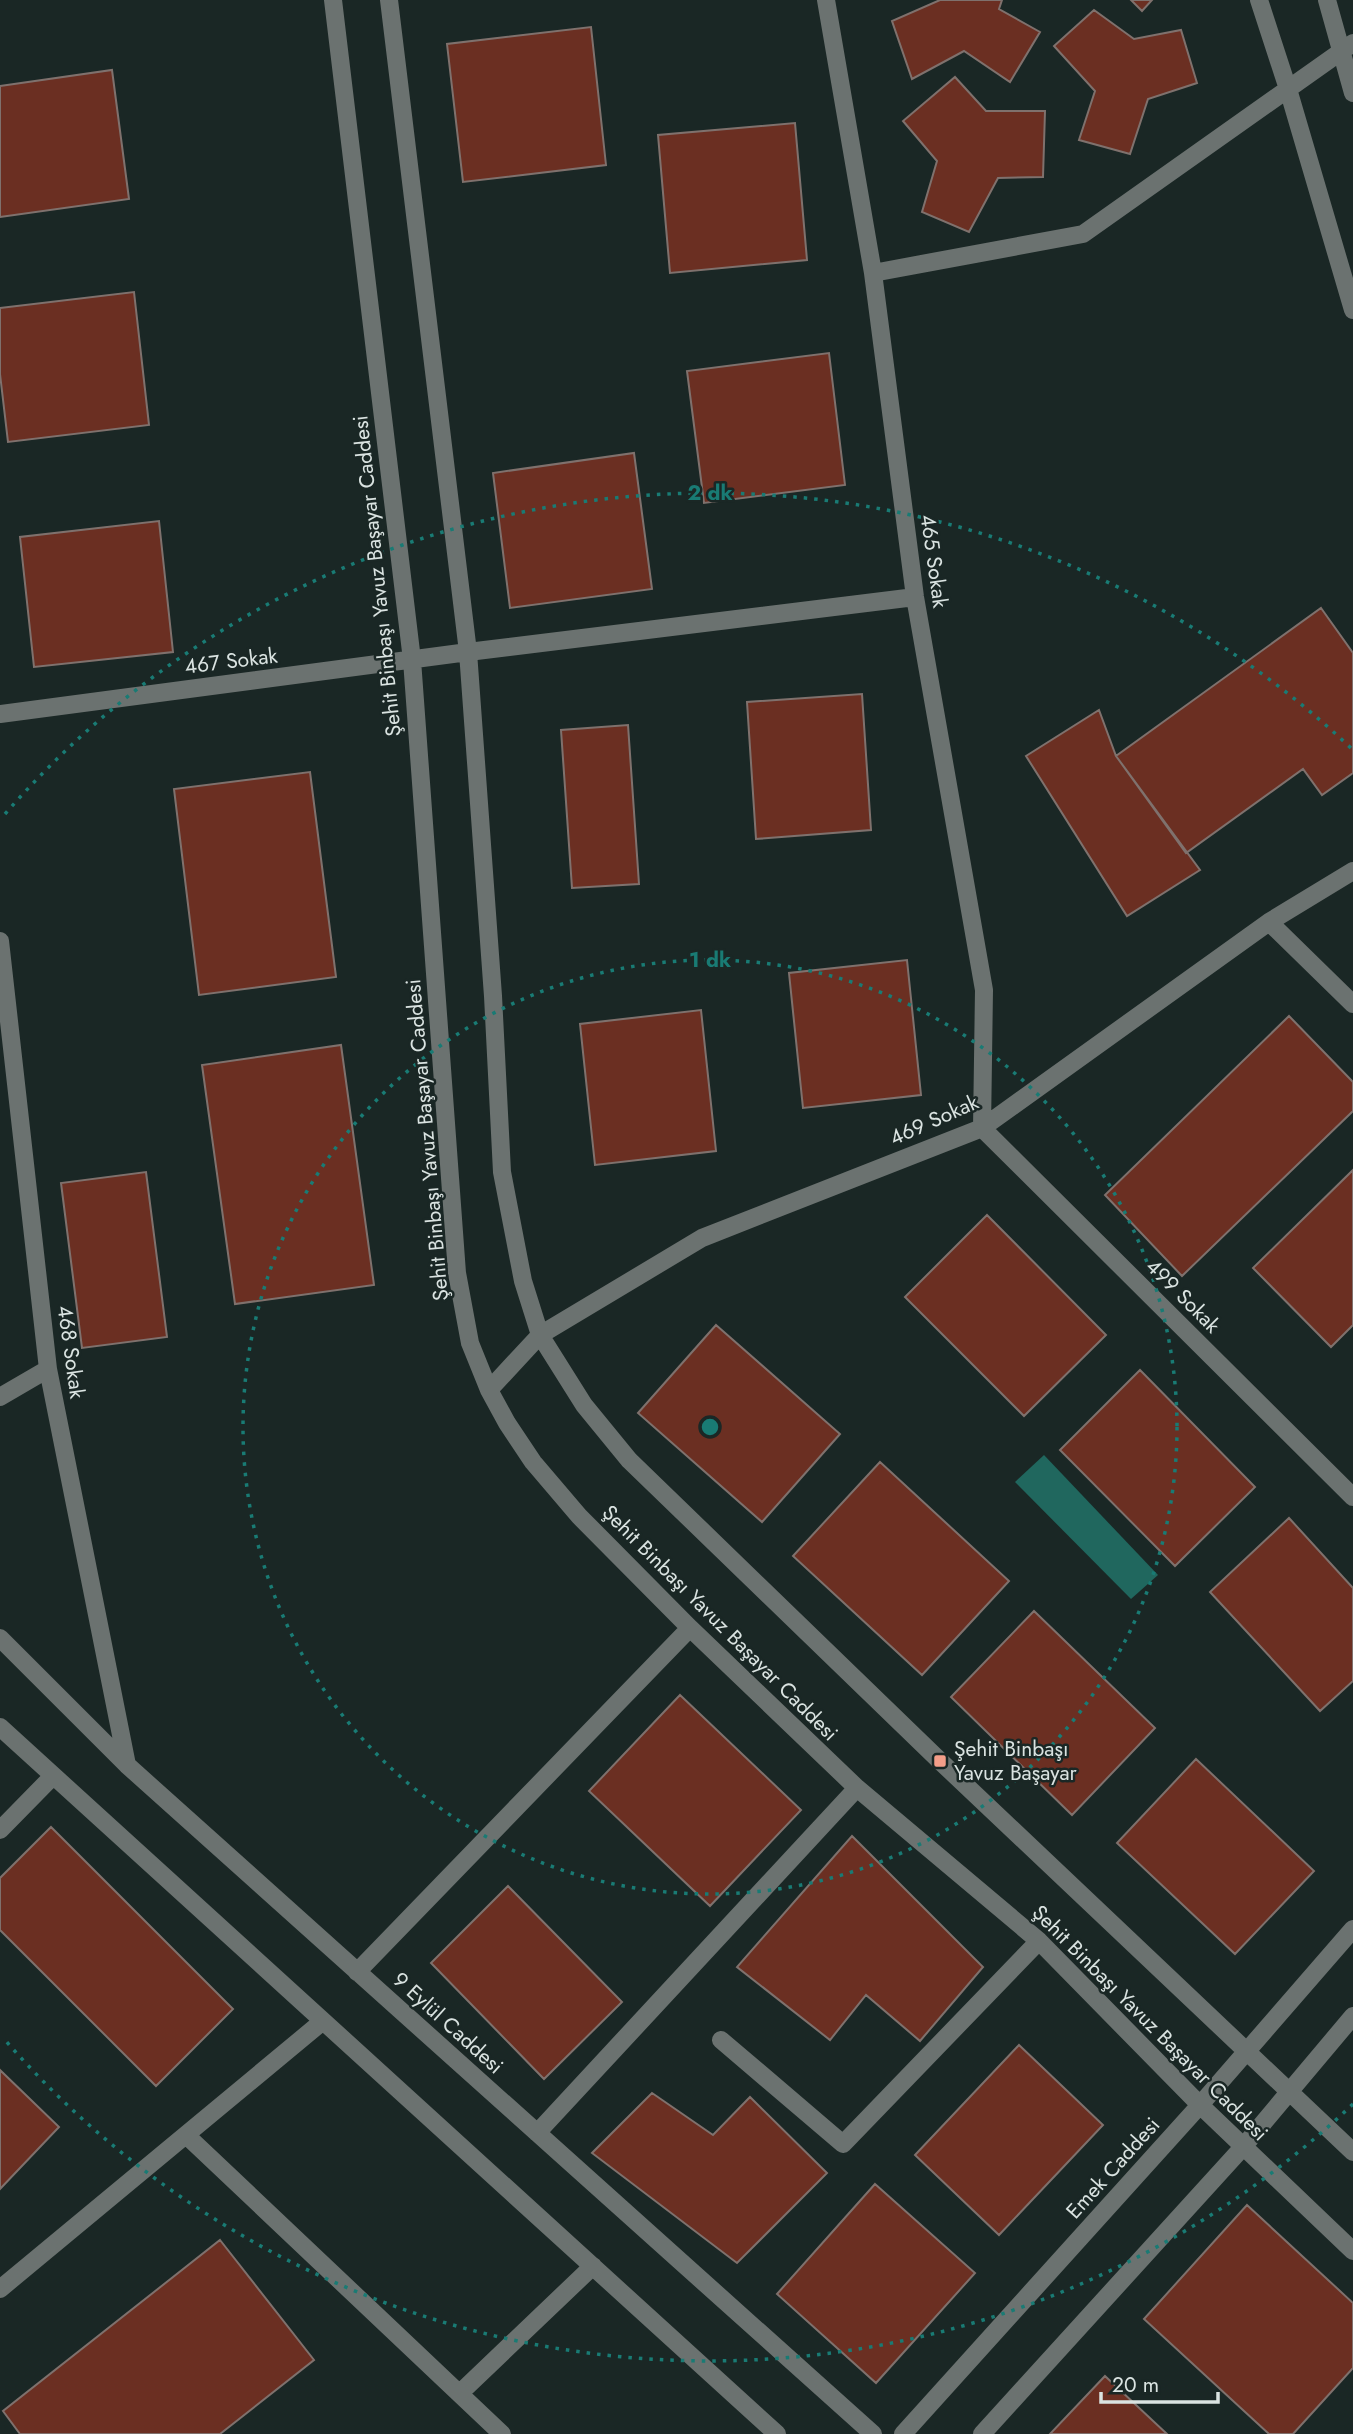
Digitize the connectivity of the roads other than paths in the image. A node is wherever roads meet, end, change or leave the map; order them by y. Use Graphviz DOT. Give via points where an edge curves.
graph roads {
  1 [pos="332,0"];
  2 [pos="389,0"];
  3 [pos="825,0"];
  4 [pos="1259,0"];
  5 [pos="1327,0"];
  6 [pos="1347,47"];
  7 [pos="1288,89"];
  8 [pos="1353,93"];
  9 [pos="873,273"];
  10 [pos="1353,310"];
  11 [pos="915,597"];
  12 [pos="468,652"];
  13 [pos="412,660"];
  14 [pos="0,714"];
  15 [pos="1353,871"];
  16 [pos="1269,922"];
  17 [pos="0,941"];
  18 [pos="1353,1004"];
  19 [pos="982,1128"];
  20 [pos="540,1335"];
  21 [pos="48,1369"];
  22 [pos="489,1390"];
  23 [pos="0,1396"];
  24 [pos="1353,1497"];
  25 [pos="690,1628"];
  26 [pos="0,1638"];
  27 [pos="0,1727"];
  28 [pos="127,1765"];
  29 [pos="53,1776"];
  30 [pos="857,1788"];
  31 [pos="0,1830"];
  32 [pos="1353,1929"];
  33 [pos="1039,1941"];
  34 [pos="357,1972"];
  35 [pos="1353,2016"];
  36 [pos="323,2021"];
  37 [pos="721,2040"];
  38 [pos="1246,2052"];
  39 [pos="1290,2091"];
  40 [pos="1200,2105"];
  41 [pos="537,2133"];
  42 [pos="186,2135"];
  43 [pos="1243,2147"];
  44 [pos="1353,2151"];
  45 [pos="1353,2251"];
  46 [pos="593,2266"];
  47 [pos="0,2288"];
  48 [pos="460,2393"];
  49 [pos="502,2434"];
  50 [pos="777,2434"];
  51 [pos="873,2434"];
  52 [pos="902,2434"];
  53 [pos="982,2434"];
  1 -- 13 [label="street, Şehit Binbaşı Yavuz Başayar Caddesi"];
  2 -- 12 [label="street, Şehit Binbaşı Yavuz Başayar Caddesi"];
  3 -- 9 [label="street, 465 Sokak"];
  4 -- 7 [label="street"];
  5 -- 6 [label="street"];
  6 -- 7 [label="street"];
  6 -- 8 [label="street"];
  7 -- 9 [label="street" via="1083,234"];
  7 -- 10 [label="street"];
  9 -- 11 [label="street, 465 Sokak"];
  11 -- 12 [label="street, 467 Sokak"];
  11 -- 19 [label="street, 465 Sokak" via="984,990"];
  12 -- 13 [label="street, 467 Sokak"];
  12 -- 20 [label="street, Şehit Binbaşı Yavuz Başayar Caddesi" via="502,1172 523,1281"];
  13 -- 14 [label="street, 467 Sokak"];
  13 -- 22 [label="street, Şehit Binbaşı Yavuz Başayar Caddesi" via="457,1273 470,1343"];
  15 -- 16 [label="street, 469 Sokak"];
  16 -- 18 [label="street"];
  16 -- 19 [label="street, 469 Sokak"];
  17 -- 21 [label="street, 468 Sokak"];
  19 -- 20 [label="street, 469 Sokak" via="702,1238"];
  19 -- 24 [label="street, 499 Sokak"];
  20 -- 22 [label="street, 469 Sokak"];
  20 -- 38 [label="street, Şehit Binbaşı Yavuz Başayar Caddesi" via="584,1405 629,1460"];
  21 -- 23 [label="street"];
  21 -- 28 [label="street, 468 Sokak"];
  22 -- 25 [label="street, Şehit Binbaşı Yavuz Başayar Caddesi" via="533,1462 579,1516"];
  25 -- 30 [label="street, Şehit Binbaşı Yavuz Başayar Caddesi"];
  25 -- 34 [label="street"];
  26 -- 28 [label="street, 9 Eylül Caddesi"];
  27 -- 29 [label="street"];
  28 -- 34 [label="street, 9 Eylül Caddesi"];
  29 -- 31 [label="street"];
  29 -- 36 [label="street"];
  30 -- 33 [label="street, Şehit Binbaşı Yavuz Başayar Caddesi"];
  30 -- 41 [label="street"];
  32 -- 38 [label="street, Emek Caddesi"];
  33 -- 37 [label="street" via="843,2144"];
  33 -- 40 [label="street, Şehit Binbaşı Yavuz Başayar Caddesi"];
  34 -- 41 [label="street, 9 Eylül Caddesi"];
  35 -- 39 [label="street"];
  36 -- 42 [label="street"];
  36 -- 46 [label="street"];
  38 -- 39 [label="street, Şehit Binbaşı Yavuz Başayar Caddesi"];
  38 -- 40 [label="street, Emek Caddesi"];
  39 -- 43 [label="street"];
  39 -- 44 [label="street, Şehit Binbaşı Yavuz Başayar Caddesi"];
  40 -- 43 [label="street, Şehit Binbaşı Yavuz Başayar Caddesi"];
  40 -- 52 [label="street, Emek Caddesi"];
  41 -- 51 [label="street, 9 Eylül Caddesi"];
  42 -- 47 [label="street"];
  42 -- 48 [label="street"];
  43 -- 45 [label="street, Şehit Binbaşı Yavuz Başayar Caddesi"];
  43 -- 53 [label="street"];
  46 -- 48 [label="street"];
  46 -- 50 [label="street"];
  48 -- 49 [label="street"];
}
